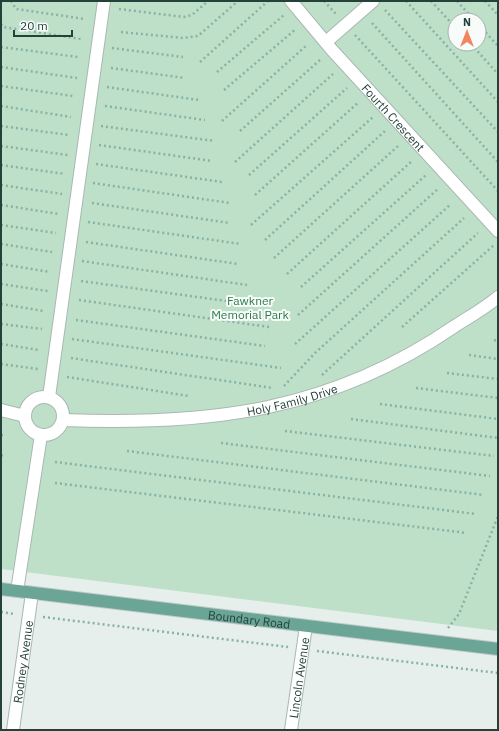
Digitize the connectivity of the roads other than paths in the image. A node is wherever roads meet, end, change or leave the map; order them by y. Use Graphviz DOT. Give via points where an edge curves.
graph roads {
  1 [pos="293,3"];
  2 [pos="104,4"];
  3 [pos="377,4"];
  4 [pos="325,42"];
  5 [pos="498,231"];
  6 [pos="498,298"];
  7 [pos="48,397"];
  8 [pos="1,410"];
  9 [pos="25,416"];
  10 [pos="63,420"];
  11 [pos="40,435"];
  12 [pos="1,589"];
  13 [pos="17,591"];
  14 [pos="32,593"];
  15 [pos="306,626"];
  16 [pos="498,649"];
  17 [pos="13,730"];
  18 [pos="291,730"];
  1 -- 4 [label="street, Fourth Crescent"];
  2 -- 7 [label="street"];
  3 -- 4 [label="street" via="361,11"];
  4 -- 5 [label="street, Fourth Crescent"];
  6 -- 10 [label="street, Holy Family Drive" via="428,345 398,360 332,390 281,405 226,416 185,420"];
  7 -- 9 [label="street" via="32,401 25,410"];
  7 -- 10 [label="street" via="59,403"];
  8 -- 9 [label="street"];
  9 -- 11 [label="street" via="31,430"];
  10 -- 11 [label="street" via="57,430"];
  11 -- 13 [label="street"];
  12 -- 13 [label="main road, Boundary Road"];
  13 -- 14 [label="main road, Boundary Road"];
  14 -- 15 [label="main road, Boundary Road"];
  14 -- 17 [label="street, Rodney Avenue"];
  15 -- 16 [label="main road, Boundary Road"];
  15 -- 18 [label="street, Lincoln Avenue"];
}
